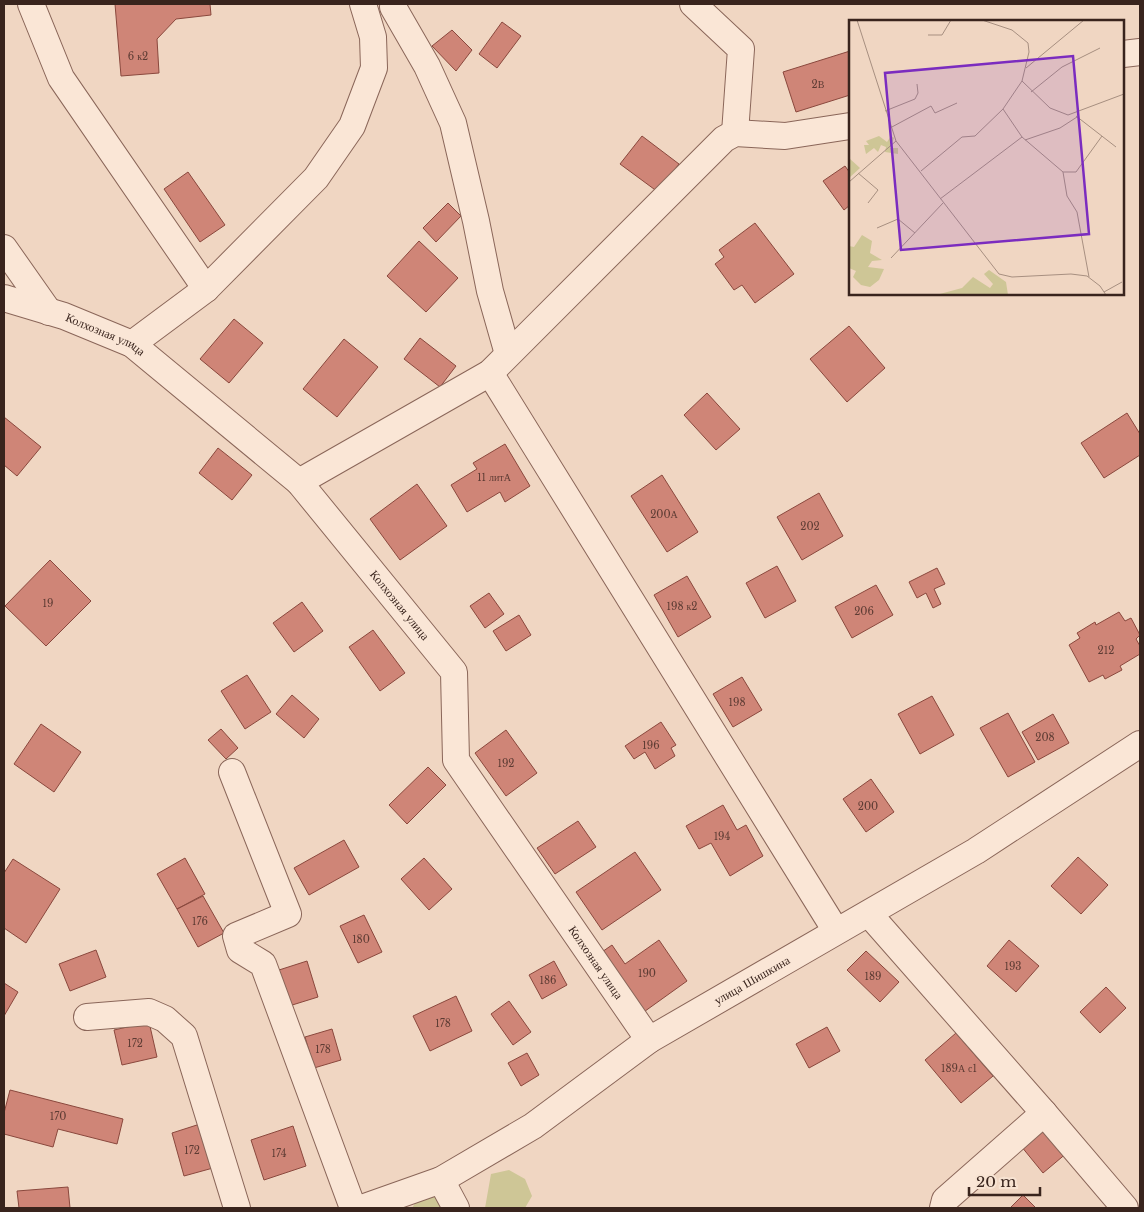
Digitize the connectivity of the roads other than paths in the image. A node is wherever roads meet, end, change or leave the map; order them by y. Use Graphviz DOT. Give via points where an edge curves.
graph roads {
  1 [pos="32,4"];
  2 [pos="363,4"];
  3 [pos="693,4"];
  4 [pos="395,6"];
  5 [pos="373,37"];
  6 [pos="1140,52"];
  7 [pos="1124,54"];
  8 [pos="849,126"];
  9 [pos="735,133"];
  10 [pos="4,248"];
  11 [pos="206,289"];
  12 [pos="4,298"];
  13 [pos="49,312"];
  14 [pos="132,344"];
  15 [pos="508,354"];
  16 [pos="490,373"];
  17 [pos="299,482"];
  18 [pos="1140,744"];
  19 [pos="232,772"];
  20 [pos="869,914"];
  21 [pos="836,931"];
  22 [pos="87,1017"];
  23 [pos="649,1040"];
  24 [pos="1044,1113"];
  25 [pos="441,1180"];
  26 [pos="237,1208"];
  27 [pos="353,1208"];
  28 [pos="362,1208"];
  29 [pos="456,1208"];
  30 [pos="943,1208"];
  31 [pos="1125,1208"];
  1 -- 11 [label="street" via="61,78"];
  2 -- 5 [label="street"];
  3 -- 9 [label="street" via="741,49"];
  4 -- 5 [label="street"];
  4 -- 15 [label="street" via="428,66 453,124 490,291"];
  5 -- 11 [label="street" via="374,68 352,126 316,178"];
  6 -- 7 [label="street"];
  8 -- 9 [label="street" via="785,136"];
  9 -- 15 [label="street" via="724,139"];
  10 -- 13 [label="street"];
  11 -- 14 [label="street"];
  12 -- 13 [label="street, Колхозная улица"];
  13 -- 14 [label="street, Колхозная улица"];
  14 -- 17 [label="street, Колхозная улица"];
  15 -- 16 [label="street"];
  16 -- 17 [label="street"];
  16 -- 21 [label="street"];
  17 -- 23 [label="street, Колхозная улица" via="454,672 456,760"];
  18 -- 20 [label="street, улица Шишкина" via="976,851"];
  19 -- 27 [label="street" via="288,914 236,936 240,950 263,964"];
  20 -- 21 [label="street, улица Шишкина"];
  20 -- 24 [label="street"];
  21 -- 23 [label="street, улица Шишкина"];
  22 -- 26 [label="street" via="149,1012 166,1019 184,1036"];
  23 -- 25 [label="street, улица Шишкина" via="533,1126"];
  24 -- 30 [label="street" via="945,1200"];
  24 -- 31 [label="street"];
  25 -- 28 [label="street, улица Шишкина"];
  25 -- 29 [label="street"];
}
